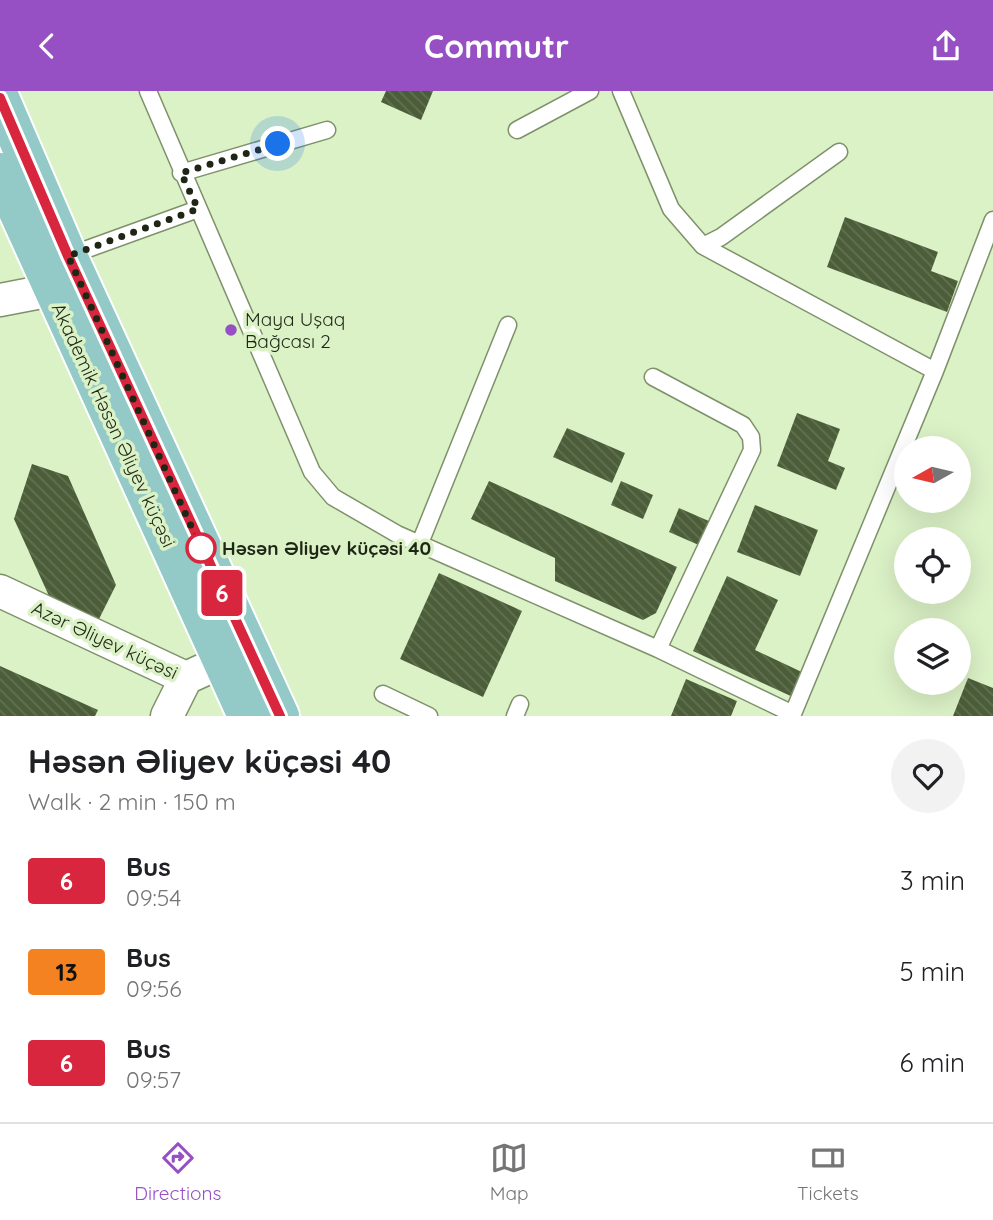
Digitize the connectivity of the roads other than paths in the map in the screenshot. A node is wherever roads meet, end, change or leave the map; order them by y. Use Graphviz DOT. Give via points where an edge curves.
graph roads {
  1 [pos="148,91"];
  2 [pos="590,91"];
  3 [pos="621,91"];
  4 [pos="0,98"];
  5 [pos="327,130"];
  6 [pos="517,130"];
  7 [pos="839,152"];
  8 [pos="0,172"];
  9 [pos="181,173"];
  10 [pos="198,209"];
  11 [pos="993,220"];
  12 [pos="703,247"];
  13 [pos="68,256"];
  14 [pos="52,290"];
  15 [pos="0,300"];
  16 [pos="508,325"];
  17 [pos="935,370"];
  18 [pos="653,377"];
  19 [pos="420,543"];
  20 [pos="0,591"];
  21 [pos="658,649"];
  22 [pos="235,655"];
  23 [pos="186,678"];
  24 [pos="383,694"];
  25 [pos="792,715"];
  26 [pos="167,716"];
  27 [pos="247,716"];
  28 [pos="280,716"];
  29 [pos="429,716"];
  1 -- 9 [label="lane"];
  2 -- 6 [label="lane"];
  3 -- 12 [label="lane" via="671,209"];
  4 -- 13 [label="main road, Akademik Həsən Əliyev küçəsi"];
  5 -- 9 [label="lane"];
  7 -- 12 [label="lane"];
  8 -- 14 [label="main road, Akademik Həsən Əliyev küçəsi"];
  9 -- 10 [label="lane"];
  10 -- 13 [label="lane"];
  10 -- 19 [label="lane" via="313,473 332,497"];
  11 -- 17 [label="lane"];
  12 -- 17 [label="lane"];
  13 -- 22 [label="main road, Akademik Həsən Əliyev küçəsi"];
  14 -- 15 [label="street"];
  14 -- 22 [label="main road, Akademik Həsən Əliyev küçəsi"];
  16 -- 19 [label="lane"];
  17 -- 25 [label="lane"];
  18 -- 21 [label="lane" via="743,425 752,450"];
  19 -- 21 [label="lane"];
  20 -- 23 [label="street, Azər Əliyev küçəsi"];
  21 -- 25 [label="lane"];
  22 -- 23 [label="street, Azər Əliyev küçəsi"];
  22 -- 27 [label="main road, Akademik Həsən Əliyev küçəsi"];
  22 -- 28 [label="main road, Akademik Həsən Əliyev küçəsi"];
  23 -- 26 [label="street"];
  24 -- 29 [label="lane"];
}
